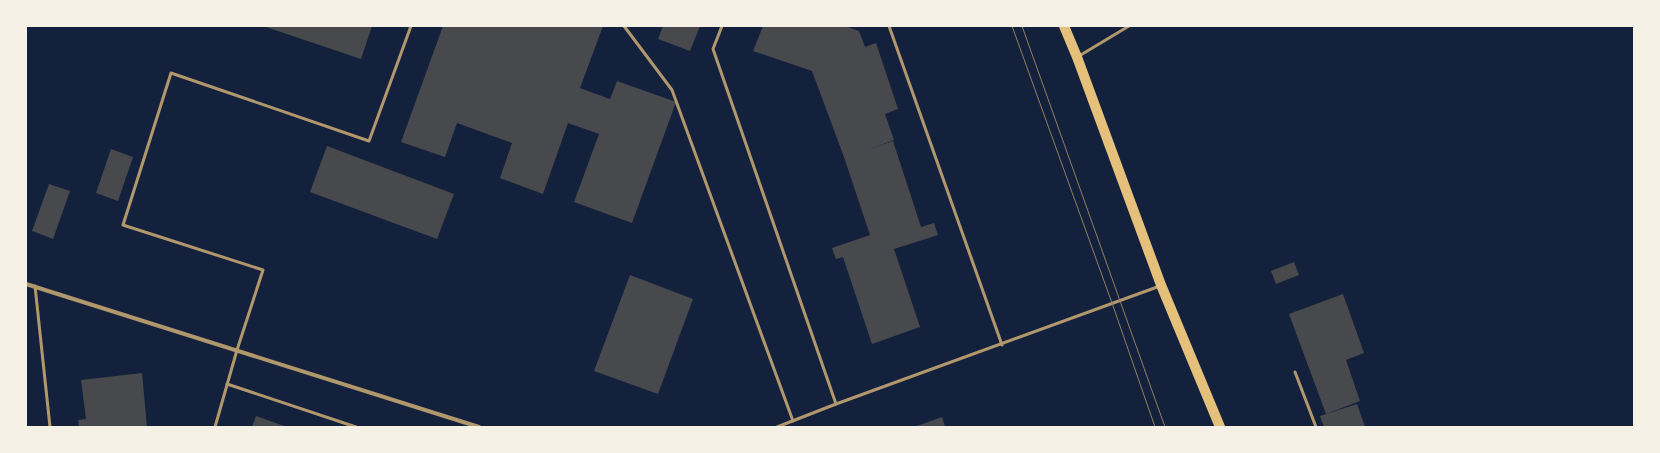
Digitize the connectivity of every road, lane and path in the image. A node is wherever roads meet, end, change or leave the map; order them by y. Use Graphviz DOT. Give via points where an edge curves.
graph roads {
  1 [pos="411,26"];
  2 [pos="624,26"];
  3 [pos="722,26"];
  4 [pos="889,26"];
  5 [pos="1064,26"];
  6 [pos="1128,26"];
  7 [pos="1077,57"];
  8 [pos="26,284"];
  9 [pos="1161,285"];
  10 [pos="35,286"];
  11 [pos="1002,345"];
  12 [pos="237,350"];
  13 [pos="1295,372"];
  14 [pos="227,384"];
  15 [pos="836,404"];
  16 [pos="793,421"];
  17 [pos="50,427"];
  18 [pos="215,427"];
  19 [pos="356,427"];
  20 [pos="479,427"];
  21 [pos="777,427"];
  22 [pos="1220,427"];
  23 [pos="1316,427"];
  1 -- 12 [label="lane" via="369,141 171,73 123,225 263,270"];
  2 -- 16 [label="lane" via="672,90"];
  3 -- 15 [label="lane" via="713,49"];
  4 -- 11 [label="lane"];
  5 -- 7 [label="main road"];
  6 -- 7 [label="lane"];
  7 -- 9 [label="main road"];
  8 -- 10 [label="street"];
  9 -- 11 [label="lane"];
  9 -- 22 [label="main road"];
  10 -- 12 [label="street"];
  10 -- 17 [label="lane"];
  11 -- 15 [label="lane"];
  12 -- 14 [label="lane"];
  12 -- 20 [label="street"];
  13 -- 23 [label="lane"];
  14 -- 18 [label="lane"];
  14 -- 19 [label="lane"];
  15 -- 16 [label="lane"];
  16 -- 21 [label="lane"];
}
